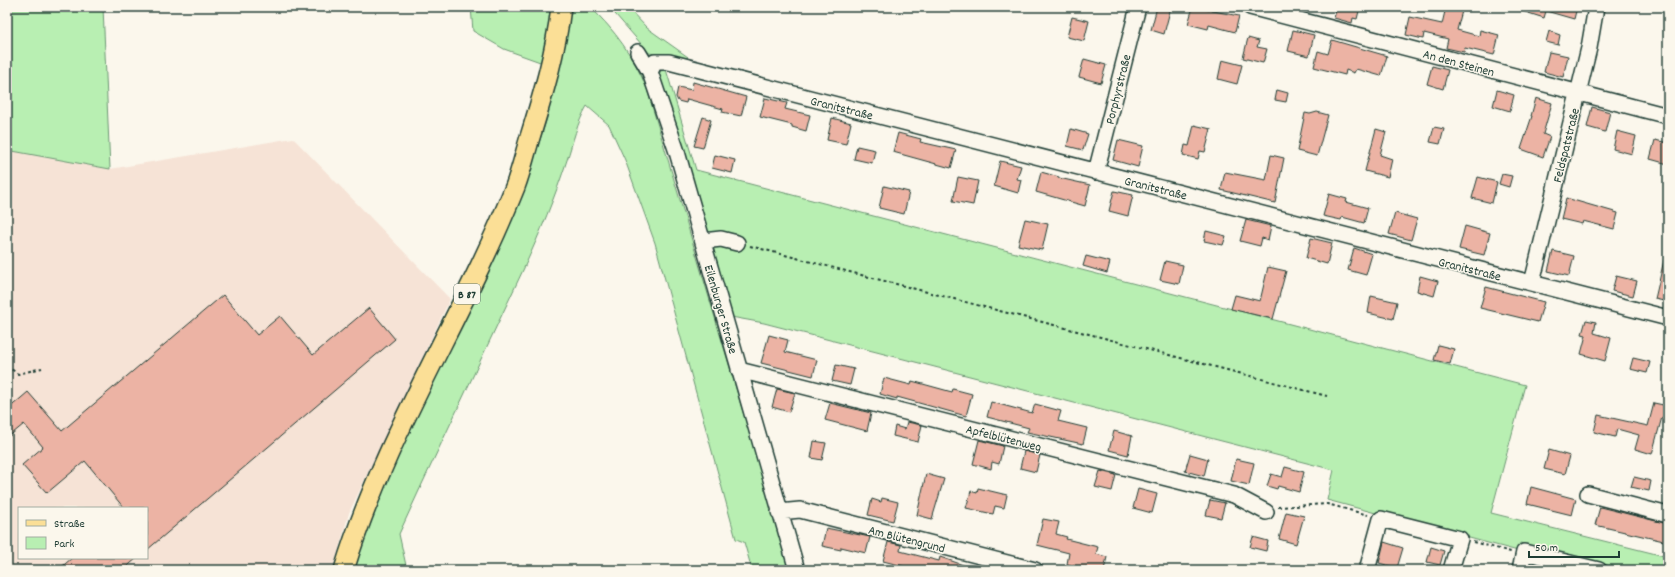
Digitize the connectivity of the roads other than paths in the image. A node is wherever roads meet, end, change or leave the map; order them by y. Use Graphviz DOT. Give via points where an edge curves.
graph roads {
  1 [pos="561,7"];
  2 [pos="1138,7"];
  3 [pos="1250,7"];
  4 [pos="1596,7"];
  5 [pos="638,52"];
  6 [pos="650,72"];
  7 [pos="1578,93"];
  8 [pos="1668,116"];
  9 [pos="1096,172"];
  10 [pos="703,241"];
  11 [pos="737,243"];
  12 [pos="1532,283"];
  13 [pos="1668,318"];
  14 [pos="739,370"];
  15 [pos="1588,494"];
  16 [pos="779,512"];
  17 [pos="1266,512"];
  18 [pos="1668,515"];
  19 [pos="344,570"];
  20 [pos="797,570"];
  21 [pos="1035,570"];
  22 [pos="1367,570"];
  23 [pos="1451,570"];
  24 [pos="1520,570"];
  25 [pos="1599,570"];
  1 -- 19 [label="main road, B 87" via="543,97 516,186 475,278 394,440 369,496"];
  2 -- 9 [label="street, Porphyrstraße"];
  3 -- 7 [label="street, An den Steinen"];
  4 -- 7 [label="street, Feldspatstraße"];
  5 -- 6 [label="street, Eilenburger Straße"];
  6 -- 9 [label="street, Granitstraße" via="656,62 669,62"];
  6 -- 10 [label="street, Eilenburger Straße"];
  7 -- 8 [label="street, An den Steinen"];
  7 -- 12 [label="street, Feldspatstraße"];
  9 -- 12 [label="street, Granitstraße"];
  10 -- 11 [label="street" via="721,239"];
  10 -- 14 [label="street, Eilenburger Straße"];
  12 -- 13 [label="street, Granitstraße"];
  14 -- 16 [label="street, Eilenburger Straße"];
  14 -- 17 [label="street, Apfelblütenweg" via="1234,495"];
  15 -- 18 [label="street"];
  16 -- 20 [label="street, Eilenburger Straße"];
  16 -- 21 [label="street, Am Blütengrund" via="800,510"];
  22 -- 23 [label="street" via="1381,519 1460,539"];
  24 -- 25 [label="street" via="1524,552"];
}
